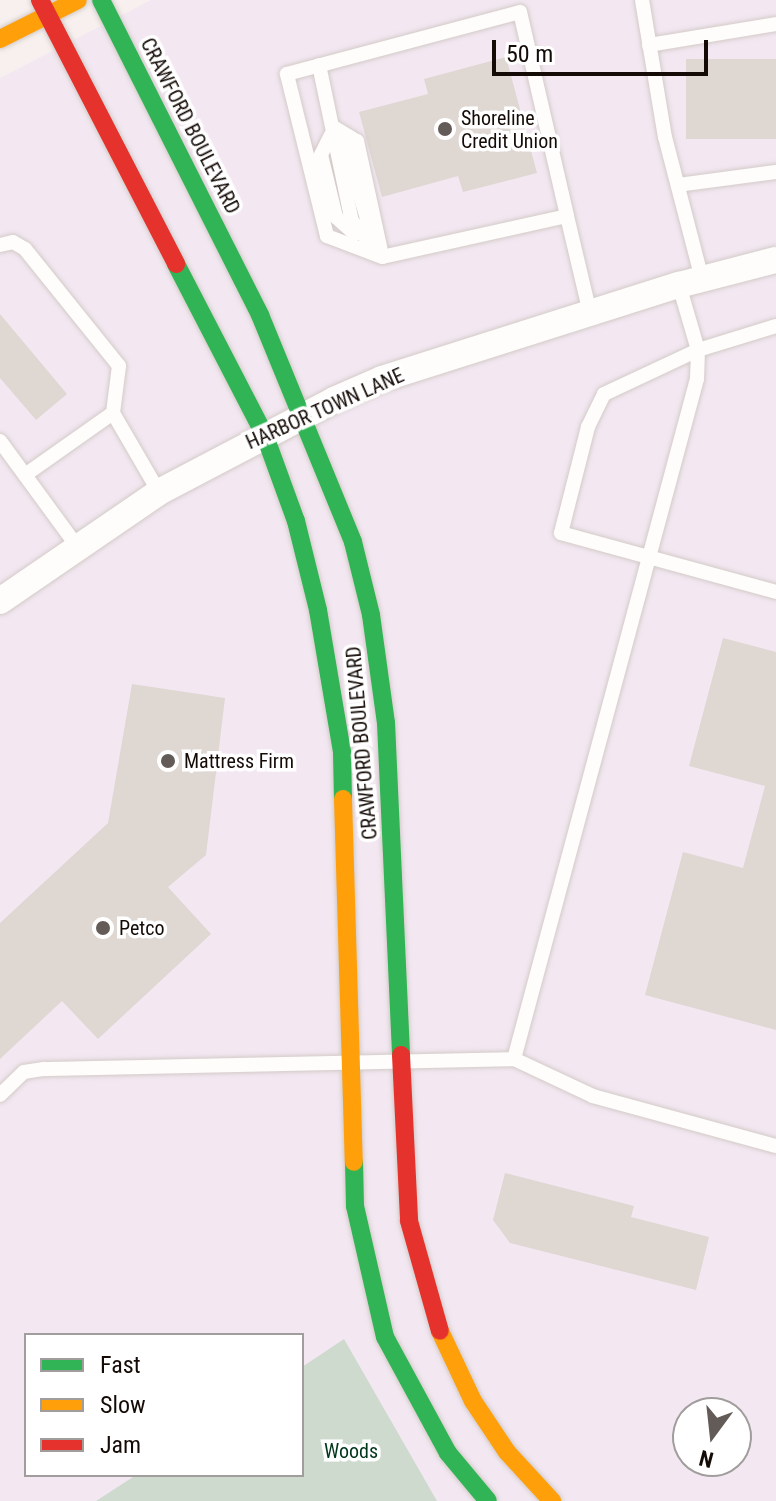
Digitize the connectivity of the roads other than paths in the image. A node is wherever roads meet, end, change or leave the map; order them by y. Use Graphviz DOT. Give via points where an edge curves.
graph roads {
  1 [pos="78,0"];
  2 [pos="101,0"];
  3 [pos="642,0"];
  4 [pos="46,4"];
  5 [pos="776,24"];
  6 [pos="0,39"];
  7 [pos="649,45"];
  8 [pos="319,65"];
  9 [pos="335,128"];
  10 [pos="776,172"];
  11 [pos="678,185"];
  12 [pos="567,216"];
  13 [pos="0,245"];
  14 [pos="382,257"];
  15 [pos="776,260"];
  16 [pos="691,282"];
  17 [pos="590,313"];
  18 [pos="776,326"];
  19 [pos="698,350"];
  20 [pos="113,413"];
  21 [pos="304,417"];
  22 [pos="265,436"];
  23 [pos="0,441"];
  24 [pos="25,475"];
  25 [pos="159,492"];
  26 [pos="76,545"];
  27 [pos="652,559"];
  28 [pos="776,592"];
  29 [pos="0,601"];
  30 [pos="514,1059"];
  31 [pos="401,1061"];
  32 [pos="351,1062"];
  33 [pos="0,1095"];
  34 [pos="776,1146"];
  35 [pos="488,1501"];
  36 [pos="552,1501"];
  1 -- 4 [label="street"];
  2 -- 21 [label="street, CRAWFORD BOULEVARD" via="241,275"];
  3 -- 7 [label="lane"];
  4 -- 6 [label="street"];
  4 -- 22 [label="street, CRAWFORD BOULEVARD"];
  5 -- 7 [label="lane"];
  7 -- 11 [label="lane"];
  8 -- 9 [label="lane"];
  8 -- 12 [label="lane" via="520,12"];
  8 -- 14 [label="lane" via="287,74 327,236"];
  9 -- 14 [label="lane" via="334,148 352,221"];
  9 -- 14 [label="lane" via="357,141"];
  10 -- 11 [label="lane"];
  11 -- 16 [label="lane"];
  12 -- 14 [label="lane"];
  12 -- 17 [label="lane"];
  13 -- 20 [label="lane" via="13,242 25,249 119,366"];
  15 -- 16 [label="street, HARBOR TOWN LANE"];
  16 -- 17 [label="street, HARBOR TOWN LANE"];
  16 -- 19 [label="lane"];
  17 -- 21 [label="street, HARBOR TOWN LANE" via="382,379"];
  18 -- 19 [label="lane"];
  19 -- 27 [label="lane" via="697,379"];
  19 -- 27 [label="lane" via="618,387 594,408 561,533"];
  20 -- 24 [label="lane"];
  20 -- 25 [label="lane"];
  21 -- 22 [label="street, HARBOR TOWN LANE"];
  21 -- 31 [label="street, CRAWFORD BOULEVARD" via="353,542 381,667"];
  22 -- 25 [label="street, HARBOR TOWN LANE"];
  22 -- 32 [label="street, CRAWFORD BOULEVARD" via="310,576 342,752"];
  23 -- 24 [label="lane"];
  24 -- 26 [label="lane"];
  25 -- 26 [label="street, HARBOR TOWN LANE"];
  26 -- 29 [label="street, HARBOR TOWN LANE"];
  27 -- 28 [label="lane"];
  27 -- 30 [label="lane"];
  30 -- 31 [label="lane"];
  30 -- 34 [label="lane" via="593,1096"];
  31 -- 32 [label="lane"];
  31 -- 36 [label="street, CRAWFORD BOULEVARD" via="409,1221 443,1343 507,1452"];
  32 -- 33 [label="lane" via="44,1069 24,1072"];
  32 -- 35 [label="street, CRAWFORD BOULEVARD" via="355,1206 385,1337 448,1453"];
}
